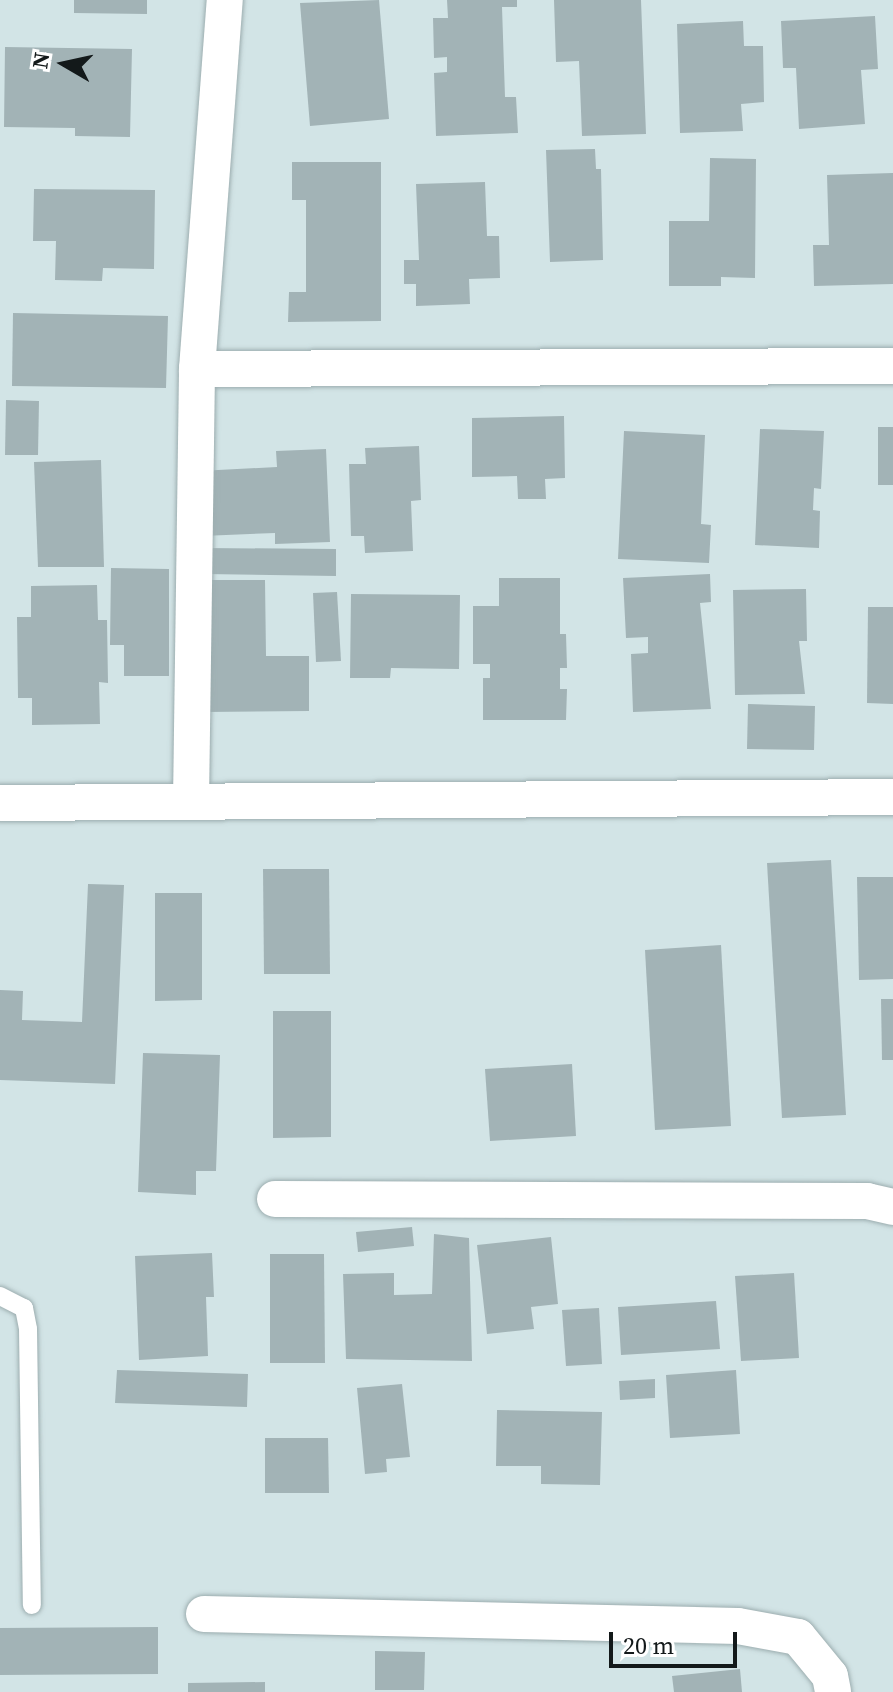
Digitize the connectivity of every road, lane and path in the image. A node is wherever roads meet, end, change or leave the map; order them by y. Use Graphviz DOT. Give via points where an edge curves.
graph roads {
  1 [pos="225,0"];
  2 [pos="893,366"];
  3 [pos="197,369"];
  4 [pos="893,797"];
  5 [pos="191,801"];
  6 [pos="0,803"];
  7 [pos="275,1199"];
  8 [pos="893,1207"];
  9 [pos="0,1296"];
  10 [pos="32,1605"];
  11 [pos="204,1614"];
  12 [pos="833,1692"];
  1 -- 3 [label="street"];
  2 -- 3 [label="street"];
  3 -- 5 [label="street"];
  4 -- 5 [label="street"];
  5 -- 6 [label="street"];
  7 -- 8 [label="street" via="867,1201"];
  9 -- 10 [label="lane" via="24,1308 28,1329"];
  11 -- 12 [label="street" via="738,1626 798,1637 830,1676"];
}
